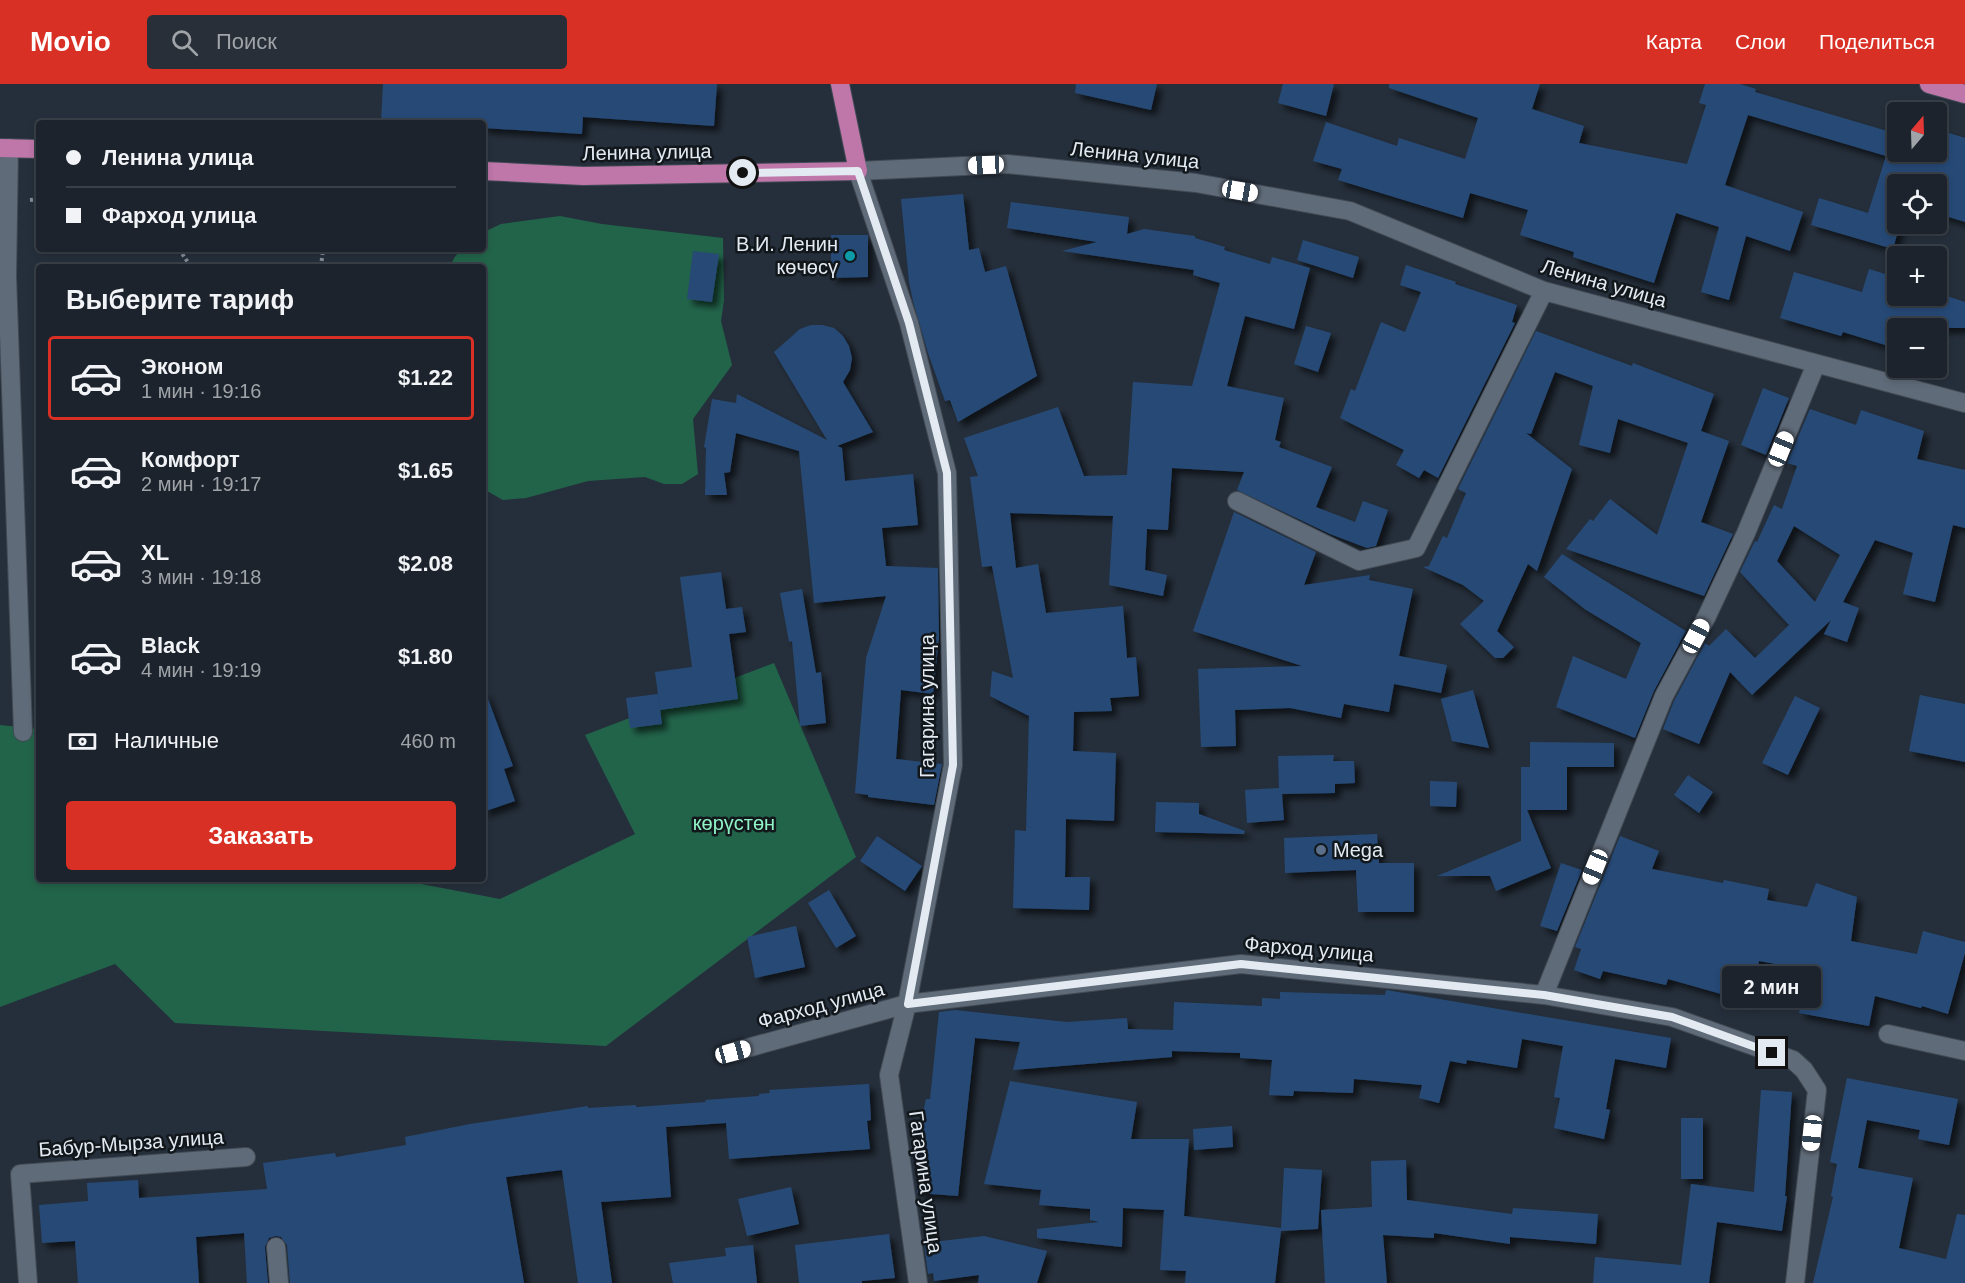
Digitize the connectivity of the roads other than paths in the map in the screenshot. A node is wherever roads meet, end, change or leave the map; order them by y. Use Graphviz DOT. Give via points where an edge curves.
graph roads {
  1 [pos="840,84"];
  2 [pos="1929,84"];
  3 [pos="1965,94"];
  4 [pos="5,148"];
  5 [pos="36,149"];
  6 [pos="486,171"];
  7 [pos="858,171"];
  8 [pos="1544,291"];
  9 [pos="1816,364"];
  10 [pos="1965,403"];
  11 [pos="1237,501"];
  12 [pos="23,732"];
  13 [pos="1544,995"];
  14 [pos="908,1004"];
  15 [pos="1888,1034"];
  16 [pos="1965,1051"];
  17 [pos="733,1052"];
  18 [pos="246,1157"];
  19 [pos="276,1247"];
  20 [pos="28,1283"];
  21 [pos="279,1283"];
  22 [pos="918,1283"];
  23 [pos="1795,1283"];
  1 -- 7 [label="main road"];
  2 -- 3 [label="main road"];
  4 -- 5 [label="main road"];
  4 -- 12 [label="street"];
  6 -- 7 [label="main road, Ленина улица" via="583,176"];
  7 -- 8 [label="street, Ленина улица" via="1007,164 1196,183 1350,211"];
  7 -- 14 [label="street, Гагарина улица" via="909,323 947,473 953,765"];
  8 -- 9 [label="street, Ленина улица"];
  8 -- 11 [label="street" via="1416,548 1359,561"];
  9 -- 10 [label="street, Ленина улица"];
  9 -- 13 [label="street" via="1746,533 1664,696"];
  13 -- 14 [label="street, Фарход улица" via="1241,964"];
  13 -- 23 [label="street, Фарход улица" via="1672,1017 1793,1060 1804,1070 1817,1090"];
  14 -- 17 [label="street, Фарход улица"];
  14 -- 22 [label="street, Гагарина улица" via="889,1075"];
  15 -- 16 [label="street"];
  18 -- 20 [label="street, Бабур-Мырза улица" via="20,1174"];
  19 -- 21 [label="street"];
}
